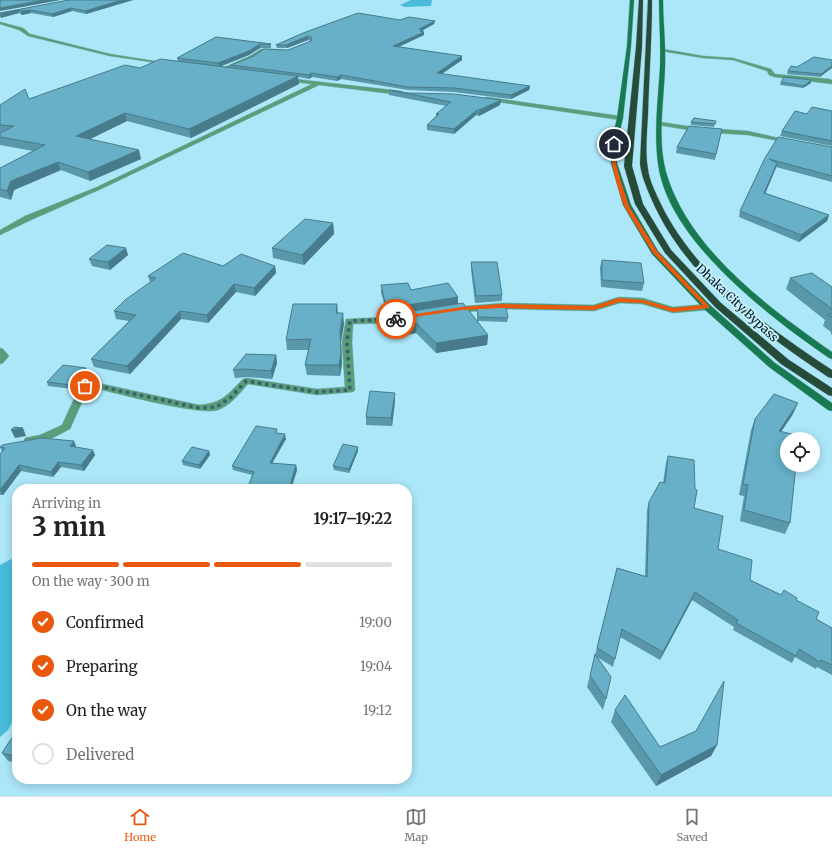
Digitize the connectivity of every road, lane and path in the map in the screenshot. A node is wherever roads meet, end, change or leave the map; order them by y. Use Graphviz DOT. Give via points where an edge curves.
graph roads {
  1 [pos="632,0"];
  2 [pos="641,0"];
  3 [pos="650,0"];
  4 [pos="661,0"];
  5 [pos="0,23"];
  6 [pos="276,50"];
  7 [pos="663,50"];
  8 [pos="173,64"];
  9 [pos="215,69"];
  10 [pos="221,70"];
  11 [pos="234,72"];
  12 [pos="278,78"];
  13 [pos="832,82"];
  14 [pos="317,84"];
  15 [pos="408,94"];
  16 [pos="478,98"];
  17 [pos="620,118"];
  18 [pos="660,124"];
  19 [pos="793,142"];
  20 [pos="0,232"];
  21 [pos="707,307"];
  22 [pos="447,311"];
  23 [pos="425,314"];
  24 [pos="0,351"];
  25 [pos="832,356"];
  26 [pos="0,361"];
  27 [pos="832,375"];
  28 [pos="832,393"];
  29 [pos="832,408"];
  30 [pos="22,442"];
  1 -- 17 [label="main road"];
  2 -- 28 [label="highway, Dhaka City Bypass" via="628,166 639,204 668,251 718,305 785,362"];
  3 -- 27 [label="highway, Dhaka City Bypass" via="644,167 655,203 686,251 722,289 800,354"];
  4 -- 7 [label="main road"];
  5 -- 8 [label="street" via="22,29 28,35 110,55"];
  6 -- 10 [label="street" via="263,50"];
  7 -- 13 [label="street" via="733,59 769,70 774,75"];
  7 -- 18 [label="main road"];
  9 -- 10 [label="street"];
  10 -- 11 [label="street"];
  12 -- 14 [label="street"];
  14 -- 15 [label="street"];
  14 -- 20 [label="street" via="99,188"];
  16 -- 17 [label="street"];
  17 -- 21 [label="main road" via="614,144 614,164 627,206 655,252"];
  18 -- 19 [label="street" via="748,133"];
  18 -- 25 [label="main road" via="663,171 668,189 690,228 705,248 738,282 783,321"];
  21 -- 22 [label="street" via="673,310 643,301 619,300 594,308 502,306"];
  21 -- 29 [label="main road" via="772,365"];
  23 -- 30 [label="street" via="388,320 350,321 347,342 350,390 316,392 246,381 230,398 216,407 199,408 98,386 85,386 66,427 43,438"];
  24 -- 26 [label="street" via="4,356"];
}
